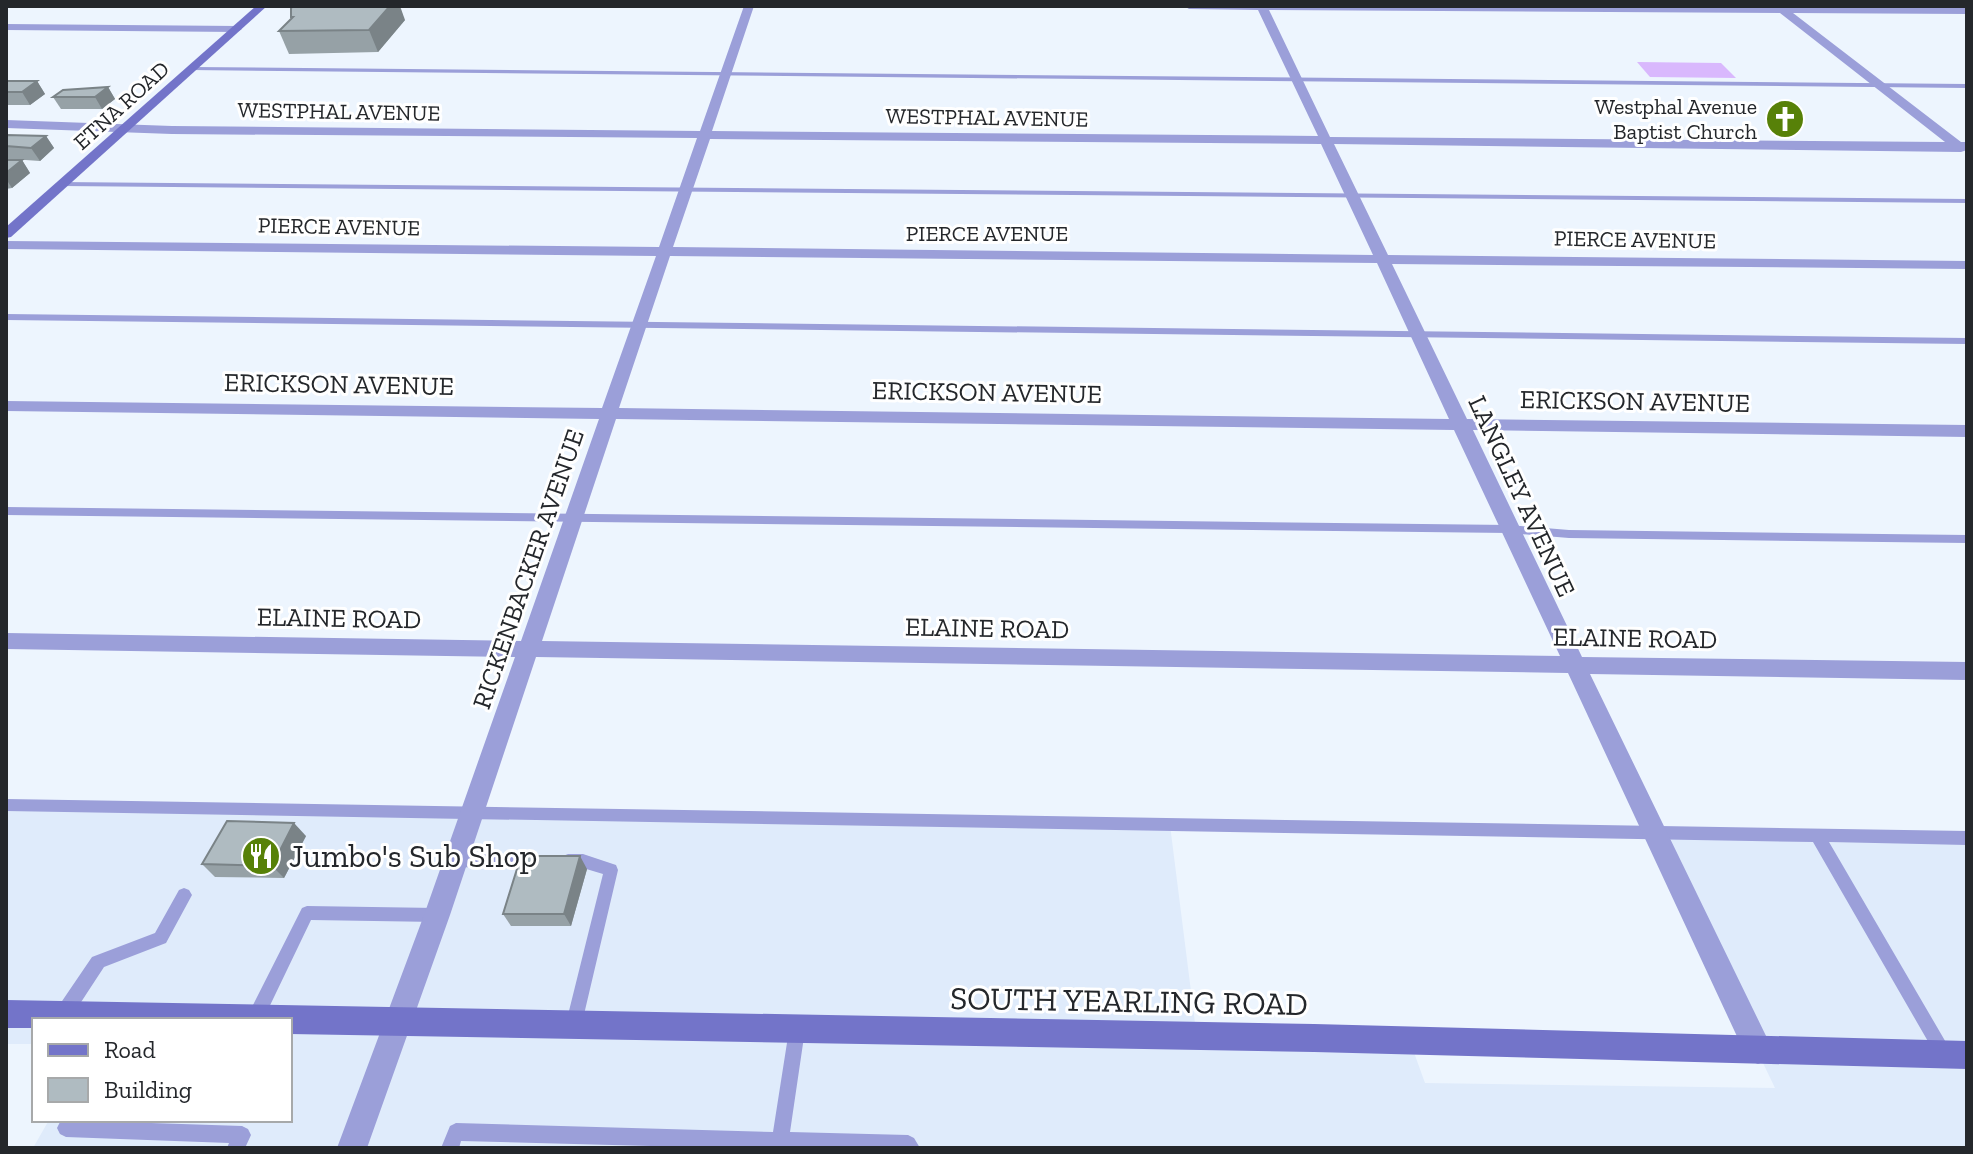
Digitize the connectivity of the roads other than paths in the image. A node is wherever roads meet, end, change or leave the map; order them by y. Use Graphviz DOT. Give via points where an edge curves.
graph roads {
  1 [pos="262,6"];
  2 [pos="749,6"];
  3 [pos="1189,6"];
  4 [pos="1262,6"];
  5 [pos="1779,8"];
  6 [pos="1967,11"];
  7 [pos="6,27"];
  8 [pos="237,29"];
  9 [pos="192,69"];
  10 [pos="727,73"];
  11 [pos="1297,79"];
  12 [pos="1878,84"];
  13 [pos="1967,86"];
  14 [pos="6,124"];
  15 [pos="125,128"];
  16 [pos="704,135"];
  17 [pos="1325,139"];
  18 [pos="1964,148"];
  19 [pos="62,184"];
  20 [pos="686,189"];
  21 [pos="1351,194"];
  22 [pos="1967,201"];
  23 [pos="6,234"];
  24 [pos="6,245"];
  25 [pos="665,252"];
  26 [pos="1382,259"];
  27 [pos="1967,265"];
  28 [pos="6,317"];
  29 [pos="641,324"];
  30 [pos="1418,334"];
  31 [pos="1967,341"];
  32 [pos="6,406"];
  33 [pos="609,414"];
  34 [pos="1459,424"];
  35 [pos="1967,431"];
  36 [pos="6,511"];
  37 [pos="573,519"];
  38 [pos="1509,529"];
  39 [pos="1967,539"];
  40 [pos="6,641"];
  41 [pos="528,649"];
  42 [pos="1574,665"];
  43 [pos="1967,671"];
  44 [pos="6,805"];
  45 [pos="472,813"];
  46 [pos="1654,833"];
  47 [pos="1817,835"];
  48 [pos="1965,840"];
  49 [pos="456,860"];
  50 [pos="184,895"];
  51 [pos="437,915"];
  52 [pos="6,1014"];
  53 [pos="62,1015"];
  54 [pos="127,1018"];
  55 [pos="254,1018"];
  56 [pos="292,1020"];
  57 [pos="400,1023"];
  58 [pos="574,1026"];
  59 [pos="797,1030"];
  60 [pos="1758,1050"];
  61 [pos="1956,1054"];
  62 [pos="69,1122"];
  63 [pos="780,1141"];
  64 [pos="236,1148"];
  65 [pos="352,1148"];
  66 [pos="450,1148"];
  67 [pos="911,1148"];
  1 -- 8 [label="street, ETNA ROAD"];
  2 -- 10 [label="street, RICKENBACKER AVENUE"];
  3 -- 4 [label="street"];
  4 -- 5 [label="street"];
  4 -- 11 [label="street, LANGLEY AVENUE"];
  5 -- 6 [label="street"];
  5 -- 12 [label="street"];
  7 -- 8 [label="street"];
  8 -- 9 [label="street, ETNA ROAD"];
  9 -- 10 [label="lane"];
  9 -- 15 [label="street, ETNA ROAD"];
  10 -- 11 [label="lane"];
  10 -- 16 [label="street, RICKENBACKER AVENUE"];
  11 -- 12 [label="lane"];
  11 -- 17 [label="street, LANGLEY AVENUE"];
  12 -- 13 [label="lane"];
  12 -- 18 [label="street"];
  14 -- 15 [label="street, WESTPHAL AVENUE"];
  15 -- 16 [label="street, WESTPHAL AVENUE"];
  15 -- 19 [label="street, ETNA ROAD"];
  16 -- 17 [label="street, WESTPHAL AVENUE"];
  16 -- 20 [label="street, RICKENBACKER AVENUE"];
  17 -- 18 [label="street, WESTPHAL AVENUE"];
  17 -- 21 [label="street, LANGLEY AVENUE"];
  19 -- 20 [label="lane"];
  19 -- 23 [label="street, ETNA ROAD"];
  20 -- 21 [label="lane"];
  20 -- 25 [label="street, RICKENBACKER AVENUE"];
  21 -- 22 [label="lane"];
  21 -- 26 [label="street, LANGLEY AVENUE"];
  24 -- 25 [label="street, PIERCE AVENUE"];
  25 -- 26 [label="street, PIERCE AVENUE"];
  25 -- 29 [label="street, RICKENBACKER AVENUE"];
  26 -- 27 [label="street, PIERCE AVENUE"];
  26 -- 30 [label="street, LANGLEY AVENUE"];
  28 -- 29 [label="lane"];
  29 -- 30 [label="lane"];
  29 -- 33 [label="street, RICKENBACKER AVENUE"];
  30 -- 31 [label="lane"];
  30 -- 34 [label="street, LANGLEY AVENUE"];
  32 -- 33 [label="street, ERICKSON AVENUE"];
  33 -- 34 [label="street, ERICKSON AVENUE"];
  33 -- 37 [label="street, RICKENBACKER AVENUE"];
  34 -- 35 [label="street, ERICKSON AVENUE"];
  34 -- 38 [label="street, LANGLEY AVENUE"];
  36 -- 37 [label="lane"];
  37 -- 38 [label="lane"];
  37 -- 41 [label="street, RICKENBACKER AVENUE"];
  38 -- 39 [label="lane"];
  38 -- 42 [label="street, LANGLEY AVENUE"];
  40 -- 41 [label="street, ELAINE ROAD"];
  41 -- 42 [label="street, ELAINE ROAD"];
  41 -- 45 [label="street, RICKENBACKER AVENUE"];
  42 -- 43 [label="street, ELAINE ROAD"];
  42 -- 46 [label="street, LANGLEY AVENUE"];
  44 -- 45 [label="lane"];
  45 -- 46 [label="lane"];
  45 -- 49 [label="street, RICKENBACKER AVENUE"];
  46 -- 47 [label="lane"];
  46 -- 60 [label="street, LANGLEY AVENUE"];
  47 -- 48 [label="lane"];
  47 -- 61 [label="lane"];
  49 -- 51 [label="street, RICKENBACKER AVENUE"];
  49 -- 58 [label="lane" via="583,861 611,870"];
  50 -- 53 [label="lane" via="160,938 98,962"];
  51 -- 55 [label="lane" via="307,913"];
  51 -- 57 [label="street, RICKENBACKER AVENUE"];
  52 -- 53 [label="street"];
  53 -- 54 [label="street"];
  56 -- 57 [label="street, SOUTH YEARLING ROAD"];
  57 -- 58 [label="street, SOUTH YEARLING ROAD"];
  57 -- 65 [label="street, RICKENBACKER AVENUE"];
  58 -- 59 [label="street, SOUTH YEARLING ROAD"];
  59 -- 60 [label="street, SOUTH YEARLING ROAD"];
  59 -- 63 [label="lane"];
  60 -- 61 [label="street, SOUTH YEARLING ROAD"];
  62 -- 64 [label="lane" via="66,1128 242,1135"];
  63 -- 66 [label="lane" via="456,1132"];
  63 -- 67 [label="lane"];
}
